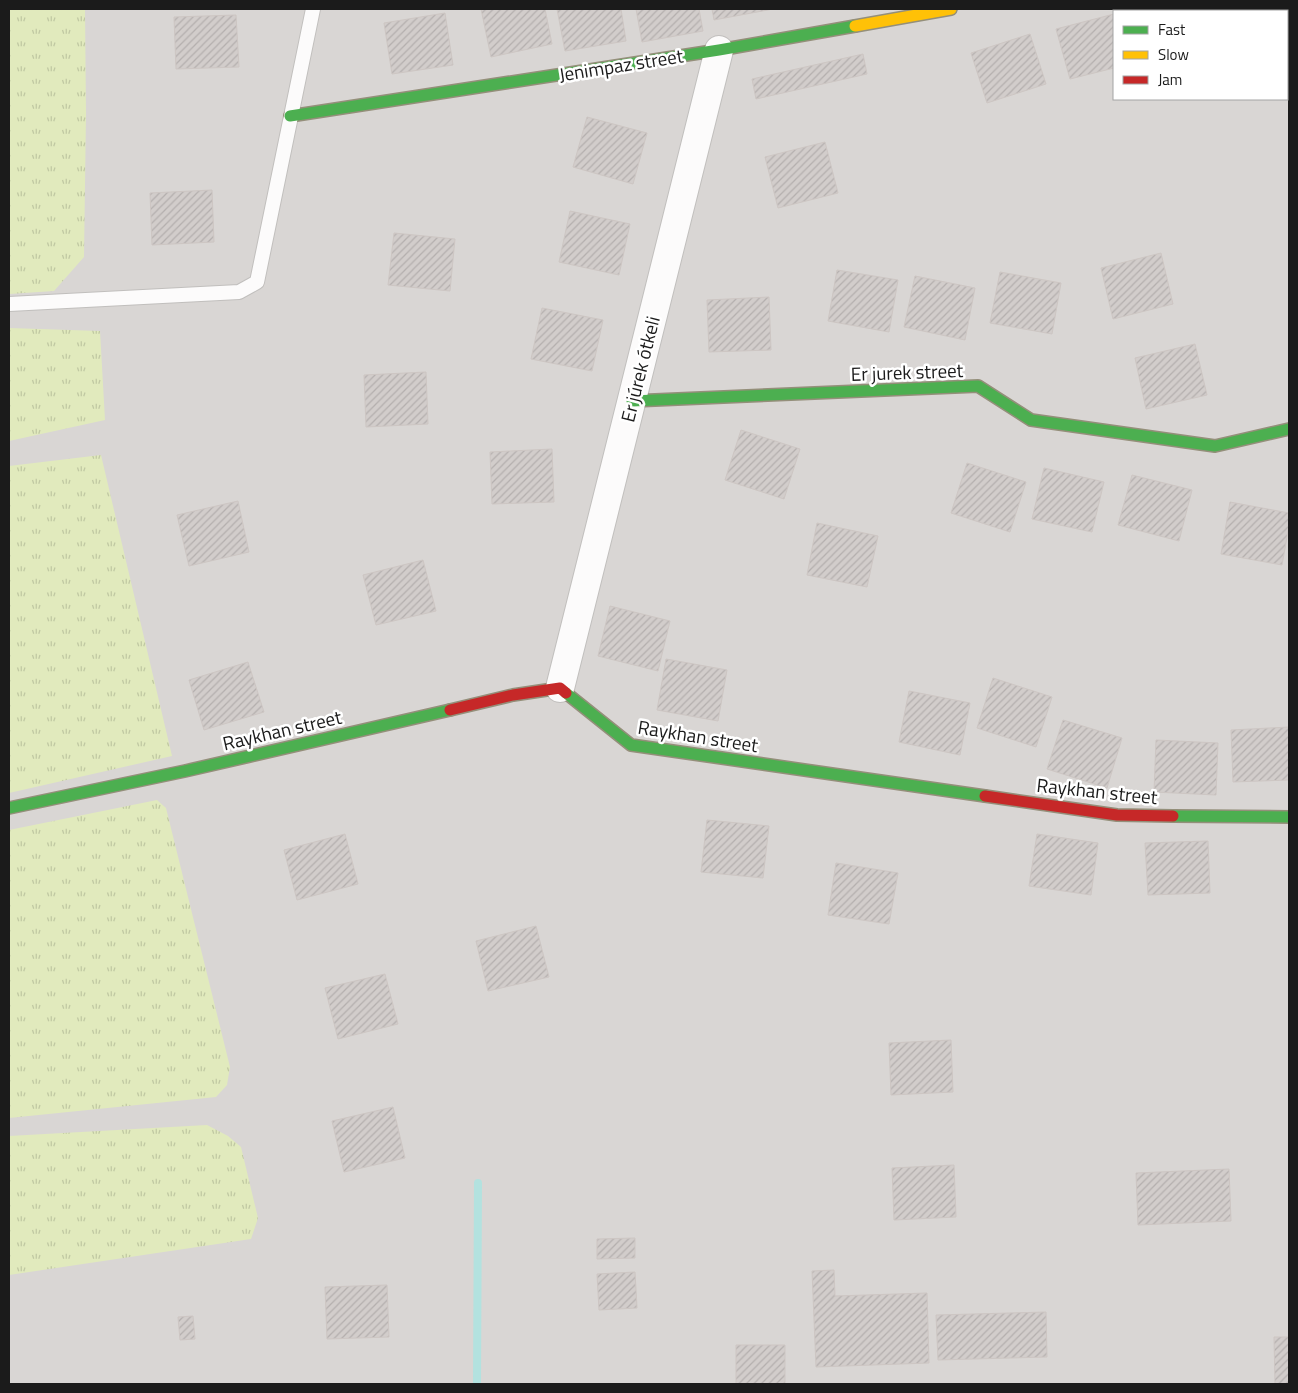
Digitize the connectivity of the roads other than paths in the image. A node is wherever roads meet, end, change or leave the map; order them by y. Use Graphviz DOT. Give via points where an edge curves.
graph roads {
  1 [pos="313,9"];
  2 [pos="951,9"];
  3 [pos="719,50"];
  4 [pos="290,116"];
  5 [pos="9,304"];
  6 [pos="632,401"];
  7 [pos="1289,429"];
  8 [pos="560,688"];
  9 [pos="9,808"];
  10 [pos="1289,817"];
  1 -- 4 [label="lane"];
  2 -- 3 [label="street, Jenimpaz street"];
  3 -- 4 [label="street, Jenimpaz street"];
  3 -- 6 [label="street, Er júrek ótkeli"];
  4 -- 5 [label="lane" via="257,282 239,292"];
  6 -- 7 [label="street, Er jurek street" via="978,386 1031,420 1215,446"];
  6 -- 8 [label="street, Er júrek ótkeli"];
  8 -- 9 [label="street, Raykhan street" via="513,694 185,771"];
  8 -- 10 [label="street, Raykhan street" via="631,745 1116,815"];
}
